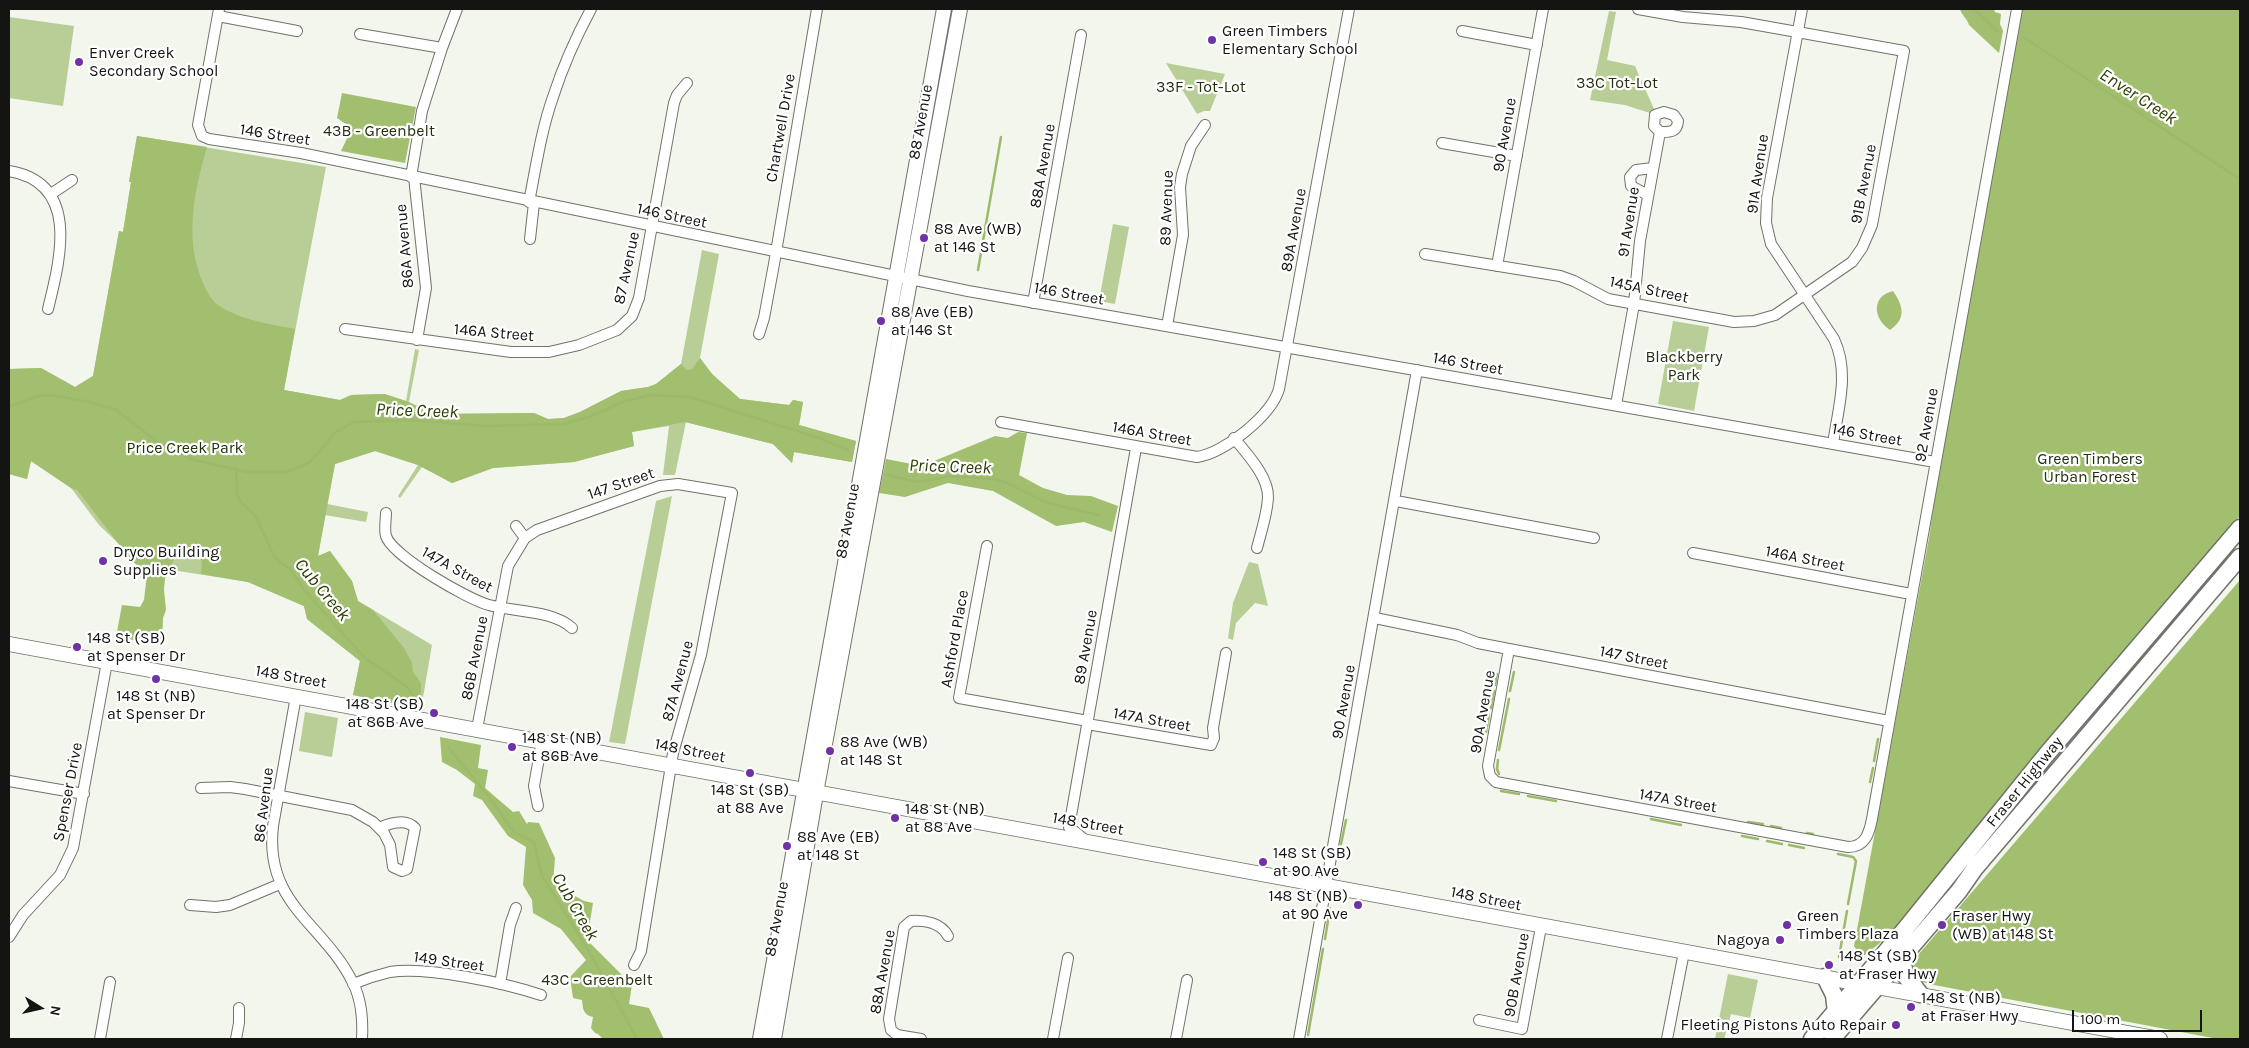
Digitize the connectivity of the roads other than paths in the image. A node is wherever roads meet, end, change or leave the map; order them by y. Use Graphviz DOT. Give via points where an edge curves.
graph roads {
  1 [pos="457,9"];
  2 [pos="591,9"];
  3 [pos="816,9"];
  4 [pos="944,9"];
  5 [pos="960,9"];
  6 [pos="1349,9"];
  7 [pos="1543,9"];
  8 [pos="1638,9"];
  9 [pos="1802,9"];
  10 [pos="2016,9"];
  11 [pos="218,12"];
  12 [pos="297,31"];
  13 [pos="1462,31"];
  14 [pos="1798,33"];
  15 [pos="360,34"];
  16 [pos="1081,35"];
  17 [pos="1537,45"];
  18 [pos="442,48"];
  19 [pos="687,83"];
  20 [pos="1205,125"];
  21 [pos="1660,132"];
  22 [pos="1442,143"];
  23 [pos="1517,156"];
  24 [pos="1653,168"];
  25 [pos="9,171"];
  26 [pos="412,177"];
  27 [pos="72,180"];
  28 [pos="51,194"];
  29 [pos="1648,195"];
  30 [pos="532,202"];
  31 [pos="651,227"];
  32 [pos="530,238"];
  33 [pos="776,252"];
  34 [pos="1425,254"];
  35 [pos="1497,266"];
  36 [pos="904,278"];
  37 [pos="1804,294"];
  38 [pos="1033,303"];
  39 [pos="1634,304"];
  40 [pos="48,309"];
  41 [pos="632,316"];
  42 [pos="1167,326"];
  43 [pos="345,329"];
  44 [pos="759,334"];
  45 [pos="417,340"];
  46 [pos="1288,348"];
  47 [pos="1418,370"];
  48 [pos="1616,405"];
  49 [pos="1001,422"];
  50 [pos="1234,438"];
  51 [pos="1833,444"];
  52 [pos="1136,448"];
  53 [pos="1935,462"];
  54 [pos="732,493"];
  55 [pos="1396,501"];
  56 [pos="386,513"];
  57 [pos="516,526"];
  58 [pos="2240,528"];
  59 [pos="525,538"];
  60 [pos="1594,538"];
  61 [pos="987,546"];
  62 [pos="1257,548"];
  63 [pos="1693,553"];
  64 [pos="2240,557"];
  65 [pos="1912,594"];
  66 [pos="500,608"];
  67 [pos="1375,618"];
  68 [pos="572,628"];
  69 [pos="9,644"];
  70 [pos="1509,649"];
  71 [pos="1226,653"];
  72 [pos="107,662"];
  73 [pos="296,696"];
  74 [pos="1889,721"];
  75 [pos="1087,722"];
  76 [pos="477,729"];
  77 [pos="542,741"];
  78 [pos="672,765"];
  79 [pos="1491,779"];
  80 [pos="9,781"];
  81 [pos="200,788"];
  82 [pos="802,790"];
  83 [pos="816,793"];
  84 [pos="84,794"];
  85 [pos="278,795"];
  86 [pos="538,806"];
  87 [pos="379,828"];
  88 [pos="1088,842"];
  89 [pos="1861,844"];
  90 [pos="280,884"];
  91 [pos="1326,887"];
  92 [pos="190,905"];
  93 [pos="516,908"];
  94 [pos="1541,927"];
  95 [pos="948,936"];
  96 [pos="9,937"];
  97 [pos="1684,952"];
  98 [pos="1068,958"];
  99 [pos="1902,958"];
  100 [pos="634,965"];
  101 [pos="1825,977"];
  102 [pos="1187,980"];
  103 [pos="110,982"];
  104 [pos="1861,983"];
  105 [pos="353,984"];
  106 [pos="500,984"];
  107 [pos="1877,987"];
  108 [pos="1920,994"];
  109 [pos="541,995"];
  110 [pos="239,1008"];
  111 [pos="1836,1012"];
  112 [pos="1479,1020"];
  113 [pos="897,1037"];
  114 [pos="100,1039"];
  115 [pos="236,1039"];
  116 [pos="362,1039"];
  117 [pos="760,1039"];
  118 [pos="774,1039"];
  119 [pos="921,1039"];
  120 [pos="1053,1039"];
  121 [pos="1176,1039"];
  122 [pos="1299,1039"];
  123 [pos="1667,1039"];
  124 [pos="1812,1039"];
  125 [pos="1832,1039"];
  126 [pos="2160,1039"];
  1 -- 18 [label="street, 86A Avenue"];
  2 -- 30 [label="street" via="552,97 540,143"];
  3 -- 33 [label="street, Chartwell Drive"];
  4 -- 36 [label="main road, 88 Avenue"];
  5 -- 36 [label="main road, 88 Avenue"];
  6 -- 46 [label="street, 89A Avenue"];
  7 -- 17 [label="street, 90 Avenue"];
  8 -- 14 [label="street"];
  9 -- 14 [label="street, 91A Avenue"];
  10 -- 53 [label="street, 92 Avenue"];
  11 -- 12 [label="street"];
  11 -- 26 [label="street, 146 Street" via="199,118 198,129 202,136 209,140 301,153"];
  13 -- 17 [label="street"];
  14 -- 37 [label="street, 91A Avenue" via="1766,217 1771,244"];
  14 -- 37 [label="street, 91B Avenue" via="1904,51 1868,237 1852,262"];
  15 -- 18 [label="street"];
  16 -- 38 [label="street, 88A Avenue"];
  17 -- 23 [label="street, 90 Avenue"];
  18 -- 26 [label="street, 86A Avenue" via="422,112"];
  19 -- 31 [label="street, 87 Avenue" via="674,103"];
  20 -- 42 [label="street, 89 Avenue" via="1191,146 1182,174 1183,235"];
  21 -- 24 [label="street, 91 Avenue"];
  22 -- 23 [label="street"];
  23 -- 35 [label="street, 90 Avenue"];
  24 -- 29 [label="street, 91 Avenue"];
  24 -- 29 [label="street" via="1636,170 1630,177 1631,186"];
  25 -- 28 [label="street" via="30,178"];
  26 -- 30 [label="street, 146 Street"];
  26 -- 45 [label="street, 86A Avenue" via="426,288"];
  27 -- 28 [label="street"];
  28 -- 40 [label="street" via="62,231"];
  29 -- 39 [label="street, 91 Avenue"];
  30 -- 31 [label="street, 146 Street"];
  30 -- 32 [label="street"];
  31 -- 33 [label="street, 146 Street"];
  31 -- 41 [label="street, 87 Avenue" via="639,298"];
  33 -- 36 [label="street, 146 Street"];
  33 -- 44 [label="street"];
  34 -- 35 [label="street, 145A Street"];
  35 -- 39 [label="street, 145A Street" via="1560,276 1608,299"];
  36 -- 38 [label="street, 146 Street"];
  36 -- 82 [label="main road, 88 Avenue"];
  36 -- 83 [label="main road, 88 Avenue"];
  37 -- 39 [label="street, 145A Street" via="1774,315 1749,322"];
  37 -- 51 [label="street, 91A Avenue" via="1834,339 1842,361 1843,379"];
  38 -- 42 [label="street, 146 Street"];
  39 -- 48 [label="street, 91 Avenue"];
  41 -- 45 [label="street, 146A Street" via="612,332 549,352 511,352"];
  42 -- 46 [label="street, 146 Street"];
  43 -- 45 [label="street, 146A Street"];
  46 -- 47 [label="street, 146 Street"];
  46 -- 50 [label="street, 89A Avenue" via="1273,405"];
  47 -- 48 [label="street, 146 Street"];
  47 -- 55 [label="street, 90 Avenue"];
  48 -- 51 [label="street, 146 Street"];
  49 -- 52 [label="street, 146A Street"];
  50 -- 52 [label="street, 146A Street" via="1212,454 1197,457"];
  50 -- 62 [label="street" via="1257,468 1268,497"];
  51 -- 53 [label="street, 146 Street"];
  52 -- 75 [label="street, 89 Avenue"];
  53 -- 65 [label="street, 92 Avenue"];
  54 -- 59 [label="street, 147 Street" via="678,484 660,486 537,530"];
  54 -- 78 [label="street, 87A Avenue" via="703,646"];
  55 -- 60 [label="street"];
  55 -- 67 [label="street, 90 Avenue"];
  56 -- 66 [label="street, 147A Street" via="386,536 395,549 479,602"];
  57 -- 59 [label="street"];
  58 -- 104 [label="main road, Fraser Highway" via="2046,755"];
  59 -- 66 [label="street, 86B Avenue" via="509,562"];
  61 -- 75 [label="street, Ashford Place" via="959,698"];
  63 -- 65 [label="street, 146A Street"];
  64 -- 99 [label="main road, Fraser Highway"];
  65 -- 74 [label="street, 92 Avenue"];
  66 -- 68 [label="street, 147A Street" via="555,617"];
  66 -- 76 [label="street, 86B Avenue"];
  67 -- 70 [label="street, 147 Street"];
  67 -- 91 [label="street, 90 Avenue"];
  69 -- 72 [label="main road, 148 Street"];
  70 -- 74 [label="street, 147 Street"];
  70 -- 79 [label="street, 90A Avenue" via="1488,766"];
  71 -- 75 [label="street, 147A Street" via="1211,745"];
  72 -- 73 [label="main road, 148 Street"];
  72 -- 84 [label="street, Spenser Drive"];
  73 -- 76 [label="main road, 148 Street"];
  73 -- 85 [label="street, 86 Avenue"];
  74 -- 89 [label="street, 92 Avenue" via="1869,830"];
  75 -- 88 [label="street, 89 Avenue" via="1069,827"];
  76 -- 77 [label="main road, 148 Street"];
  77 -- 78 [label="main road, 148 Street"];
  77 -- 86 [label="street" via="534,786"];
  78 -- 82 [label="main road, 148 Street"];
  78 -- 100 [label="street, 87A Avenue" via="641,951"];
  79 -- 89 [label="street, 147A Street" via="1501,784 1848,847"];
  80 -- 84 [label="street"];
  81 -- 85 [label="street" via="230,787"];
  82 -- 83 [label="main road, 148 Street"];
  82 -- 117 [label="main road, 88 Avenue"];
  83 -- 88 [label="main road, 148 Street"];
  83 -- 118 [label="main road, 88 Avenue"];
  84 -- 96 [label="street, Spenser Drive" via="77,835 67,862"];
  85 -- 87 [label="street" via="352,810"];
  85 -- 90 [label="street, 86 Avenue" via="272,845"];
  87 -- 87 [label="street" via="390,845 393,867 402,871 407,869 415,828 397,822"];
  88 -- 91 [label="main road, 148 Street"];
  90 -- 92 [label="street" via="230,905"];
  90 -- 105 [label="street, 86 Avenue" via="295,909 339,961"];
  91 -- 94 [label="main road, 148 Street"];
  91 -- 122 [label="street, 90 Avenue"];
  93 -- 106 [label="street"];
  94 -- 97 [label="main road, 148 Street"];
  94 -- 112 [label="street, 90B Avenue" via="1522,1028"];
  95 -- 113 [label="street, 88A Avenue" via="942,927 928,923 911,921 904,927 889,1019"];
  97 -- 101 [label="main road, 148 Street"];
  97 -- 123 [label="street"];
  98 -- 120 [label="street"];
  99 -- 107 [label="main road, Fraser Highway"];
  99 -- 108 [label="main road" via="1905,975"];
  101 -- 104 [label="main road, 148 Street"];
  101 -- 111 [label="main road" via="1834,995"];
  102 -- 121 [label="street"];
  103 -- 114 [label="street"];
  104 -- 107 [label="main road, 148 Street"];
  104 -- 111 [label="main road, Fraser Highway"];
  105 -- 106 [label="street, 149 Street" via="390,972 414,971"];
  105 -- 116 [label="street" via="360,1010"];
  106 -- 109 [label="street, 149 Street"];
  107 -- 108 [label="main road, 148 Street"];
  107 -- 125 [label="main road, Fraser Highway"];
  108 -- 126 [label="main road, 148 Street"];
  110 -- 115 [label="street"];
  111 -- 124 [label="main road, Fraser Highway"];
  113 -- 119 [label="street"];
}
